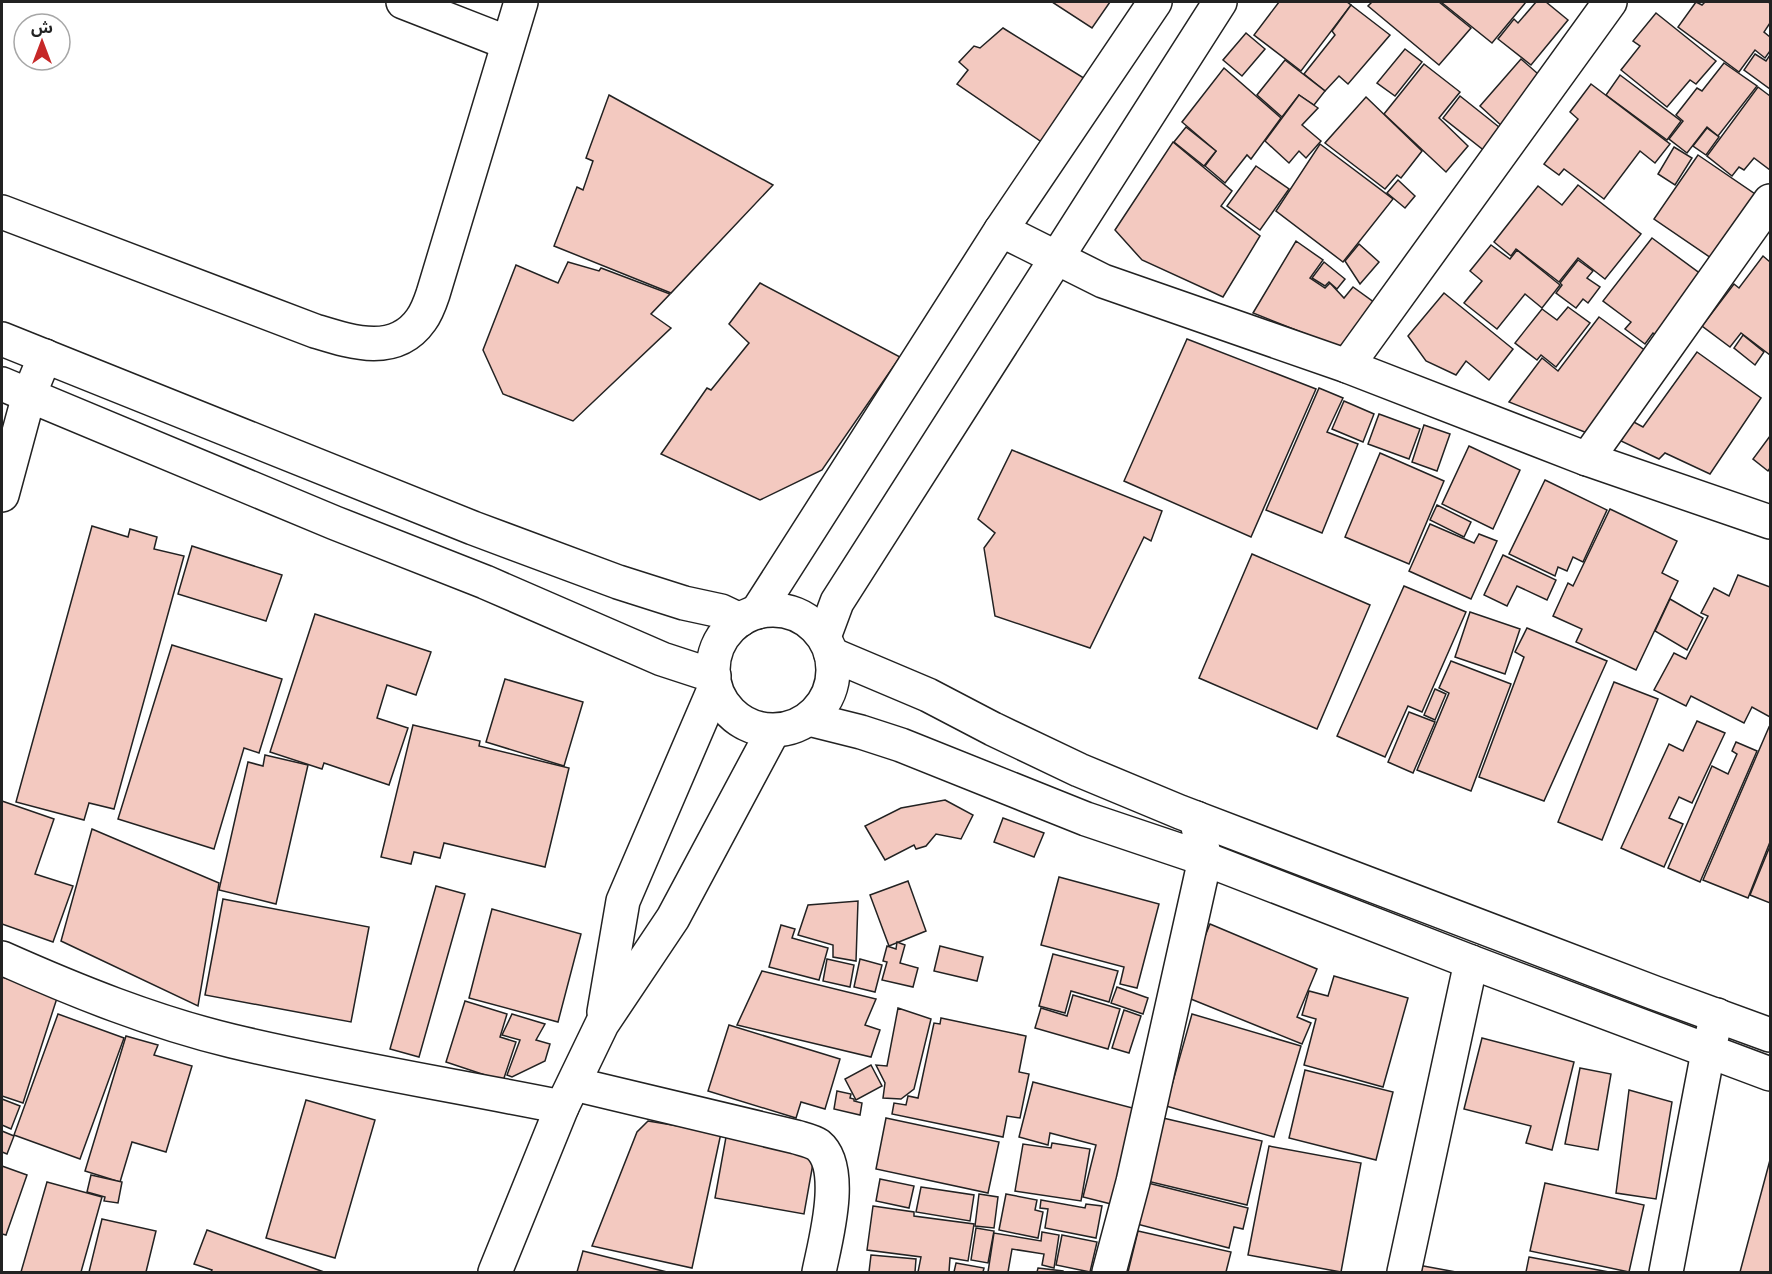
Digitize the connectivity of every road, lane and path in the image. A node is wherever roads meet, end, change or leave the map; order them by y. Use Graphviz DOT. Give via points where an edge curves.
graph roads {
  1 [pos="403,2"];
  2 [pos="521,2"];
  3 [pos="1155,2"];
  4 [pos="1220,2"];
  5 [pos="1610,2"];
  6 [pos="508,42"];
  7 [pos="1770,201"];
  8 [pos="2,212"];
  9 [pos="1001,230"];
  10 [pos="1057,256"];
  11 [pos="2,339"];
  12 [pos="45,356"];
  13 [pos="1347,366"];
  14 [pos="15,390"];
  15 [pos="1587,459"];
  16 [pos="2,495"];
  17 [pos="1770,522"];
  18 [pos="748,616"];
  19 [pos="827,645"];
  20 [pos="715,682"];
  21 [pos="809,719"];
  22 [pos="773,731"];
  23 [pos="1196,818"];
  24 [pos="1205,859"];
  25 [pos="2,958"];
  26 [pos="1472,962"];
  27 [pos="1717,1015"];
  28 [pos="602,1024"];
  29 [pos="1770,1035"];
  30 [pos="1708,1052"];
  31 [pos="1770,1074"];
  32 [pos="568,1095"];
  33 [pos="495,1272"];
  34 [pos="819,1272"];
  35 [pos="1109,1272"];
  36 [pos="1404,1272"];
  37 [pos="1666,1272"];
  1 -- 6 [label="street"];
  2 -- 6 [label="street"];
  3 -- 9 [label="street"];
  4 -- 10 [label="street"];
  5 -- 13 [label="street"];
  6 -- 8 [label="street" via="433,294 422,319 411,332 390,343 366,345 315,332"];
  7 -- 15 [label="street"];
  9 -- 10 [label="street"];
  9 -- 18 [label="street"];
  10 -- 13 [label="street" via="1103,281"];
  10 -- 19 [label="street" via="837,602"];
  11 -- 12 [label="street"];
  12 -- 14 [label="street"];
  12 -- 18 [label="street" via="272,449 618,582 684,603"];
  13 -- 15 [label="street"];
  14 -- 16 [label="street"];
  14 -- 20 [label="street" via="485,582"];
  15 -- 17 [label="street"];
  18 -- 19 [label="street" via="775,610 794,614 811,623"];
  18 -- 20 [label="street" via="726,633 717,650"];
  19 -- 21 [label="street" via="834,672 831,690"];
  19 -- 23 [label="street" via="1079,770"];
  20 -- 22 [label="street" via="723,704 736,718 753,728"];
  20 -- 28 [label="street" via="622,901"];
  21 -- 22 [label="street" via="792,728"];
  21 -- 24 [label="street" via="901,745 1086,819"];
  22 -- 28 [label="street" via="673,918"];
  23 -- 24 [label="street"];
  23 -- 27 [label="street"];
  24 -- 26 [label="street"];
  24 -- 35 [label="street"];
  25 -- 32 [label="street" via="136,1012 230,1040 352,1067"];
  26 -- 30 [label="street"];
  26 -- 36 [label="street"];
  27 -- 29 [label="street"];
  27 -- 30 [label="street"];
  28 -- 32 [label="street"];
  30 -- 31 [label="street"];
  30 -- 37 [label="street"];
  32 -- 33 [label="street"];
  32 -- 34 [label="street" via="817,1144 827,1157 832,1190"];
}
